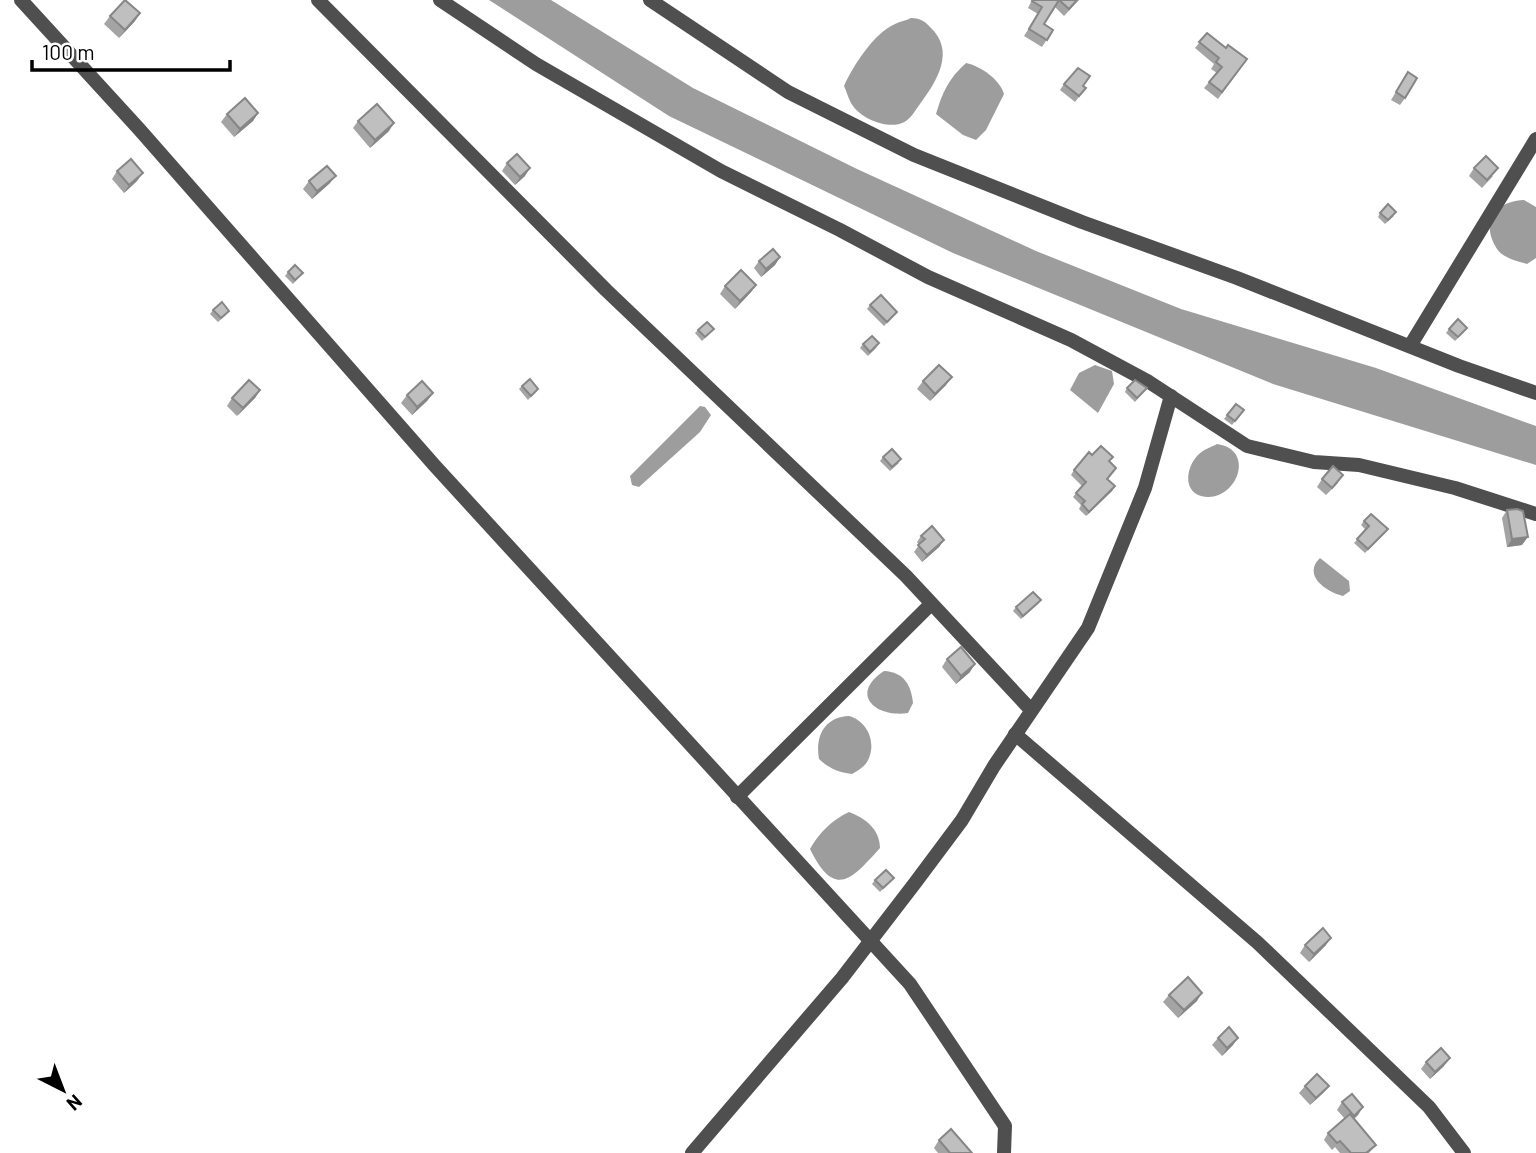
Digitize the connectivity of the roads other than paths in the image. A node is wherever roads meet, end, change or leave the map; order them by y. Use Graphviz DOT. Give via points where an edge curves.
graph roads {
  1 [pos="21,0"];
  2 [pos="318,0"];
  3 [pos="440,0"];
  4 [pos="650,0"];
  5 [pos="1536,139"];
  6 [pos="1410,346"];
  7 [pos="1536,393"];
  8 [pos="1171,396"];
  9 [pos="1536,514"];
  10 [pos="931,604"];
  11 [pos="1031,710"];
  12 [pos="1015,734"];
  13 [pos="737,797"];
  14 [pos="870,941"];
  15 [pos="692,1153"];
  16 [pos="1004,1153"];
  17 [pos="1464,1153"];
  1 -- 13 [label="street"];
  2 -- 10 [label="street" via="606,290"];
  3 -- 8 [label="street" via="536,64 721,171 928,277 1070,340"];
  4 -- 6 [label="street" via="788,92 914,155"];
  5 -- 6 [label="street"];
  6 -- 7 [label="street"];
  8 -- 9 [label="street" via="1247,446 1314,462 1359,465"];
  8 -- 11 [label="street" via="1145,488 1088,628"];
  10 -- 11 [label="street"];
  10 -- 13 [label="street"];
  11 -- 12 [label="street"];
  12 -- 14 [label="street" via="962,820"];
  12 -- 17 [label="street" via="1258,943 1429,1107"];
  13 -- 14 [label="street"];
  14 -- 15 [label="street"];
  14 -- 16 [label="street" via="910,984 1005,1126"];
}
